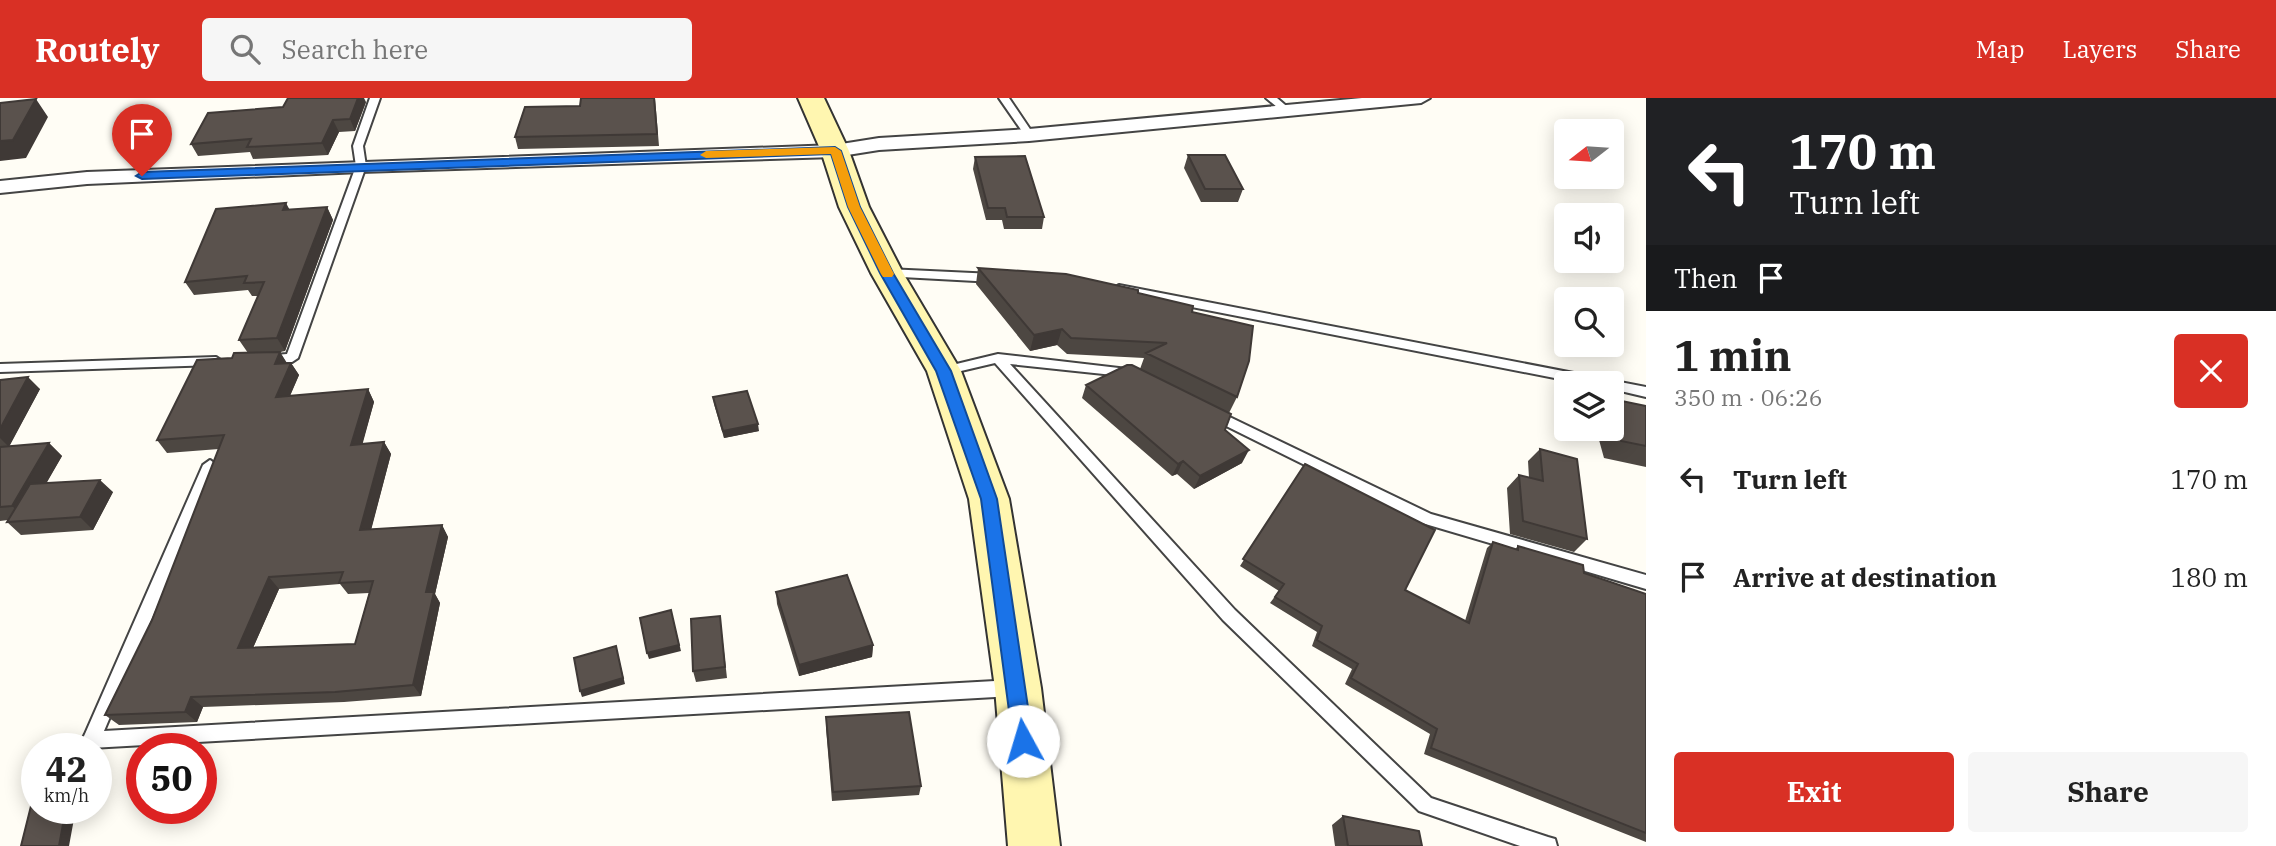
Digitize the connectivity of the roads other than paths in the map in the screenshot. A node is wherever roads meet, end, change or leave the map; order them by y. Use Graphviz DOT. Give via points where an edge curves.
graph roads {
  1 [pos="375,98"];
  2 [pos="811,98"];
  3 [pos="1004,98"];
  4 [pos="1421,98"];
  5 [pos="1278,104"];
  6 [pos="1029,135"];
  7 [pos="835,151"];
  8 [pos="361,166"];
  9 [pos="0,187"];
  10 [pos="887,273"];
  11 [pos="1006,279"];
  12 [pos="1112,288"];
  13 [pos="998,358"];
  14 [pos="251,359"];
  15 [pos="223,360"];
  16 [pos="0,368"];
  17 [pos="944,371"];
  18 [pos="1554,374"];
  19 [pos="1142,378"];
  20 [pos="1624,387"];
  21 [pos="1646,392"];
  22 [pos="1203,409"];
  23 [pos="210,464"];
  24 [pos="1646,582"];
  25 [pos="1018,688"];
  26 [pos="1034,846"];
  27 [pos="1548,846"];
  1 -- 8 [label="lane" via="358,146"];
  2 -- 7 [label="main road"];
  3 -- 6 [label="lane"];
  4 -- 5 [label="street"];
  5 -- 6 [label="street"];
  6 -- 7 [label="street"];
  7 -- 8 [label="street"];
  7 -- 10 [label="main road" via="854,207"];
  8 -- 9 [label="street" via="87,178"];
  8 -- 14 [label="lane" via="292,358"];
  10 -- 11 [label="lane"];
  10 -- 17 [label="main road"];
  12 -- 18 [label="lane"];
  13 -- 17 [label="lane"];
  13 -- 19 [label="lane" via="1130,372"];
  13 -- 27 [label="lane" via="1229,615 1426,805"];
  15 -- 16 [label="lane"];
  17 -- 25 [label="main road" via="989,499"];
  20 -- 21 [label="lane"];
  22 -- 24 [label="lane" via="1427,519"];
  23 -- 25 [label="lane" via="91,740"];
  25 -- 26 [label="main road"];
}
